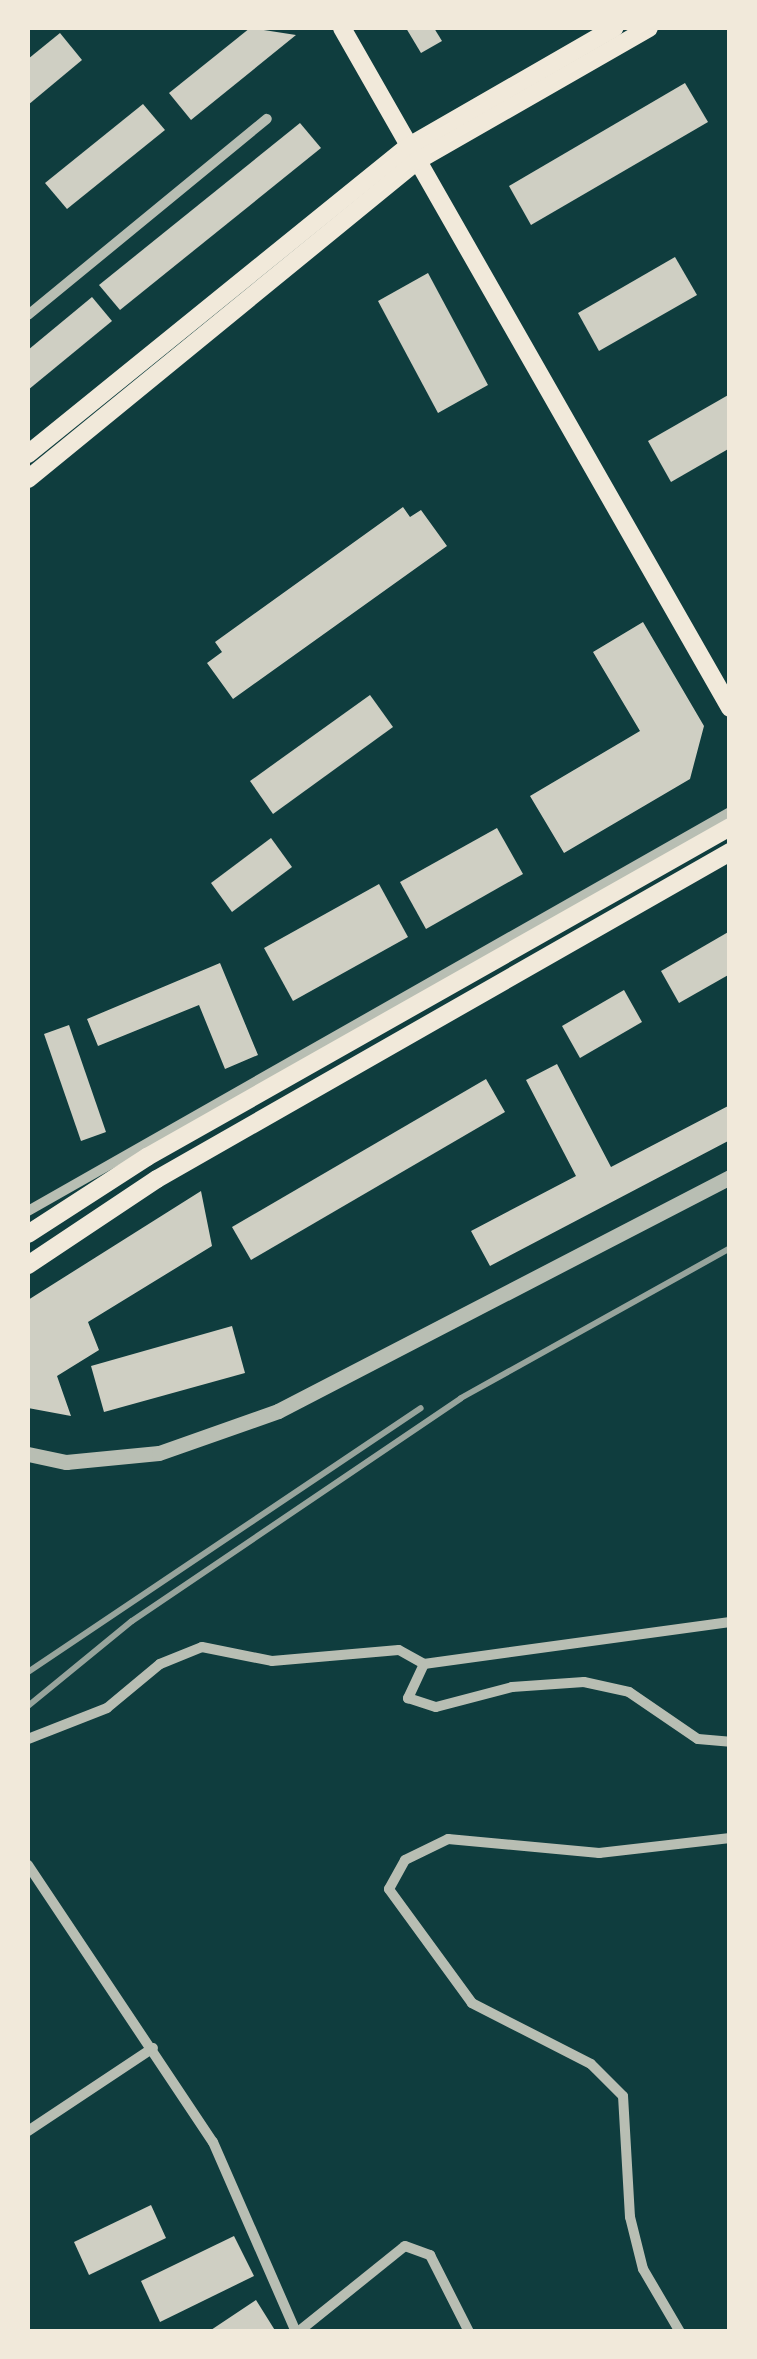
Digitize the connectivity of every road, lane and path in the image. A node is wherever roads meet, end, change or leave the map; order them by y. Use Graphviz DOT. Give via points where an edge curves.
graph roads {
  1 [pos="342,28"];
  2 [pos="614,28"];
  3 [pos="649,28"];
  4 [pos="266,119"];
  5 [pos="413,153"];
  6 [pos="28,315"];
  7 [pos="28,454"];
  8 [pos="28,479"];
  9 [pos="730,708"];
  10 [pos="730,812"];
  11 [pos="730,827"];
  12 [pos="730,852"];
  13 [pos="730,1176"];
  14 [pos="28,1211"];
  15 [pos="28,1234"];
  16 [pos="28,1266"];
  17 [pos="28,1454"];
  18 [pos="730,1622"];
  19 [pos="424,1664"];
  20 [pos="28,1739"];
  21 [pos="730,1742"];
  22 [pos="730,1838"];
  23 [pos="28,1865"];
  24 [pos="153,2048"];
  25 [pos="28,2131"];
  26 [pos="297,2332"];
  27 [pos="469,2332"];
  28 [pos="680,2332"];
  1 -- 5 [label="main road"];
  2 -- 5 [label="main road"];
  3 -- 5 [label="main road"];
  4 -- 6 [label="street"];
  5 -- 7 [label="main road"];
  5 -- 8 [label="main road"];
  5 -- 9 [label="main road"];
  10 -- 14 [label="street"];
  11 -- 15 [label="main road" via="147,1157"];
  12 -- 16 [label="main road" via="157,1179"];
  13 -- 17 [label="street" via="278,1411 160,1453 66,1462"];
  18 -- 19 [label="street"];
  19 -- 20 [label="street" via="399,1650 272,1661 202,1647 160,1664 108,1708"];
  19 -- 21 [label="street" via="409,1682 408,1698 418,1706 584,1682 630,1692 698,1739"];
  22 -- 28 [label="street" via="599,1853 448,1839 405,1860 389,1889 472,2003 591,2064 622,2096 630,2217 643,2269"];
  23 -- 24 [label="street"];
  24 -- 25 [label="street"];
  24 -- 26 [label="street" via="213,2142"];
  26 -- 27 [label="street" via="405,2246 430,2256"];
}
